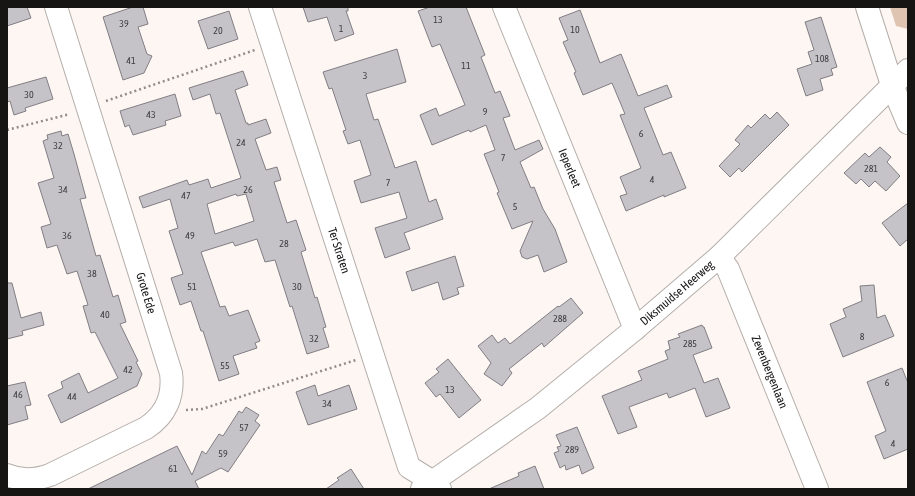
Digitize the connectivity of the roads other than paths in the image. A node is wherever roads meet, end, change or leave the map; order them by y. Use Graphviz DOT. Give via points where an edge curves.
graph roads {
  1 [pos="56,7"];
  2 [pos="260,7"];
  3 [pos="504,7"];
  4 [pos="867,7"];
  5 [pos="908,70"];
  6 [pos="892,85"];
  7 [pos="908,123"];
  8 [pos="719,257"];
  9 [pos="635,330"];
  10 [pos="7,475"];
  11 [pos="432,487"];
  12 [pos="817,489"];
  1 -- 10 [label="street, Grote Ede" via="171,373 172,389 164,411 146,428 50,476 26,479"];
  2 -- 11 [label="street, Ter Straten" via="409,467"];
  3 -- 9 [label="street, Ieperleet"];
  4 -- 6 [label="street"];
  5 -- 6 [label="street, Diksmuidse Heerweg"];
  6 -- 7 [label="street"];
  6 -- 8 [label="street, Diksmuidse Heerweg"];
  8 -- 9 [label="street, Diksmuidse Heerweg"];
  8 -- 12 [label="street, Zevenbergenlaan" via="728,269"];
  9 -- 11 [label="street, Diksmuidse Heerweg" via="538,408"];
}
